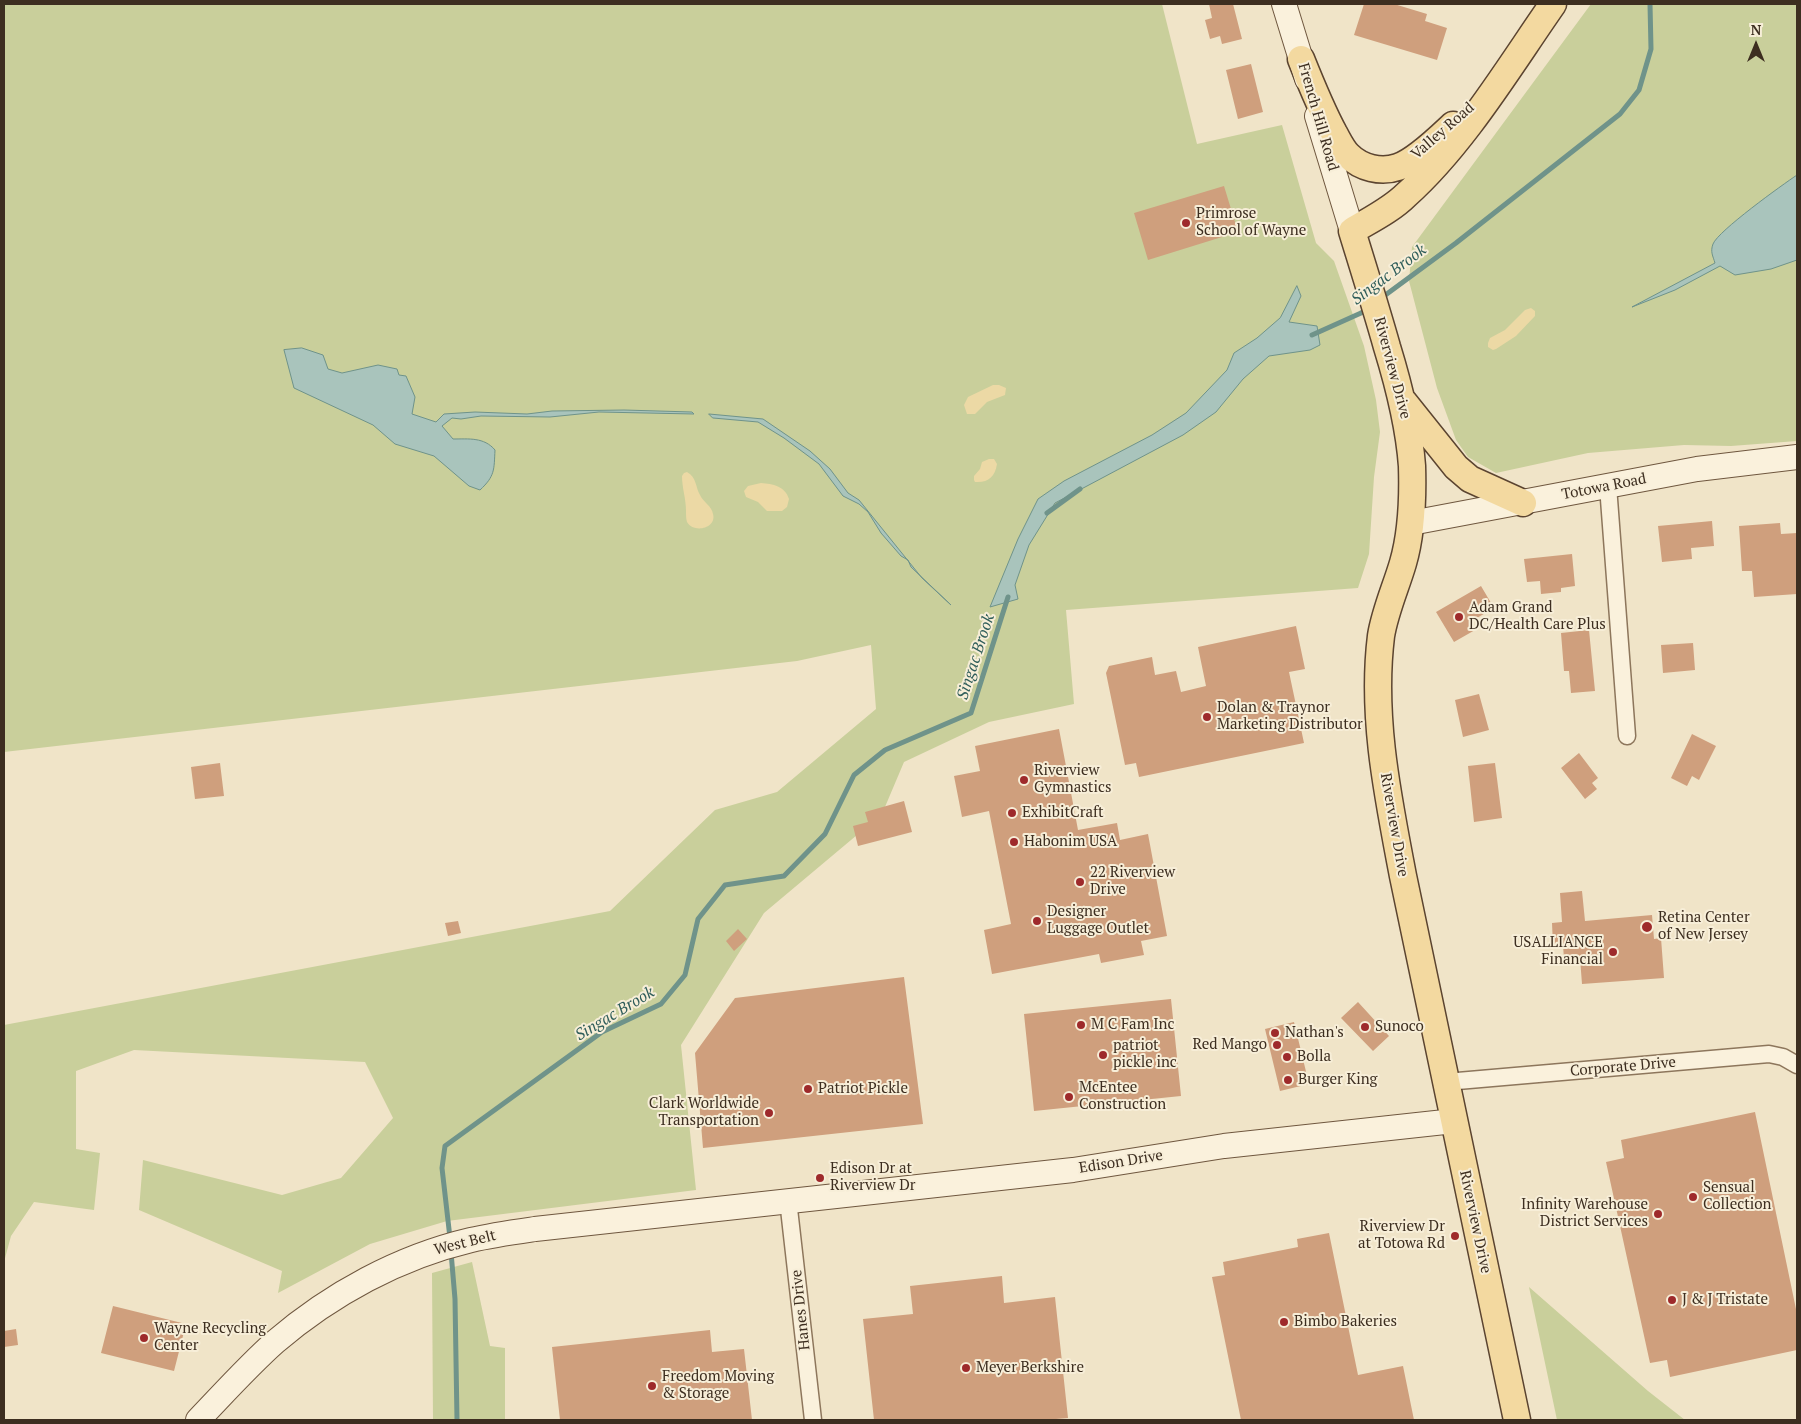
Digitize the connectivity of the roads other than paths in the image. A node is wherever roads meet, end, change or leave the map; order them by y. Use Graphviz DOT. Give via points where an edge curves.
graph roads {
  1 [pos="1284,4"];
  2 [pos="1553,4"];
  3 [pos="1301,59"];
  4 [pos="1513,60"];
  5 [pos="1352,231"];
  6 [pos="1402,397"];
  7 [pos="1797,457"];
  8 [pos="1608,486"];
  9 [pos="1523,503"];
  10 [pos="1411,523"];
  11 [pos="1627,736"];
  12 [pos="1797,1065"];
  13 [pos="1446,1082"];
  14 [pos="1454,1121"];
  15 [pos="788,1200"];
  16 [pos="198,1420"];
  17 [pos="813,1420"];
  18 [pos="1517,1420"];
  1 -- 3 [label="main road, French Hill Road"];
  2 -- 4 [label="main road, Valley Road"];
  3 -- 4 [label="main road, Valley Road" via="1322,110 1344,150 1361,165 1383,170 1397,168 1425,149 1484,95"];
  3 -- 5 [label="main road, French Hill Road"];
  4 -- 5 [label="main road, Valley Road" via="1473,118 1421,181 1388,209"];
  5 -- 6 [label="main road, Riverview Drive"];
  6 -- 9 [label="main road" via="1470,480"];
  6 -- 10 [label="main road, Riverview Drive" via="1412,466"];
  7 -- 8 [label="main road, Totowa Road" via="1697,469"];
  8 -- 9 [label="main road, Totowa Road"];
  8 -- 11 [label="street"];
  9 -- 10 [label="main road, Totowa Road"];
  10 -- 13 [label="main road, Riverview Drive" via="1382,634 1378,702 1388,798"];
  12 -- 13 [label="street, Corporate Drive" via="1769,1054"];
  13 -- 14 [label="main road, Riverview Drive"];
  14 -- 15 [label="main road, Edison Drive" via="1224,1146 1072,1170"];
  14 -- 18 [label="main road, Riverview Drive"];
  15 -- 16 [label="main road, West Belt" via="535,1229 472,1240 429,1252 374,1276 321,1306 253,1363"];
  15 -- 17 [label="street, Hanes Drive"];
}
